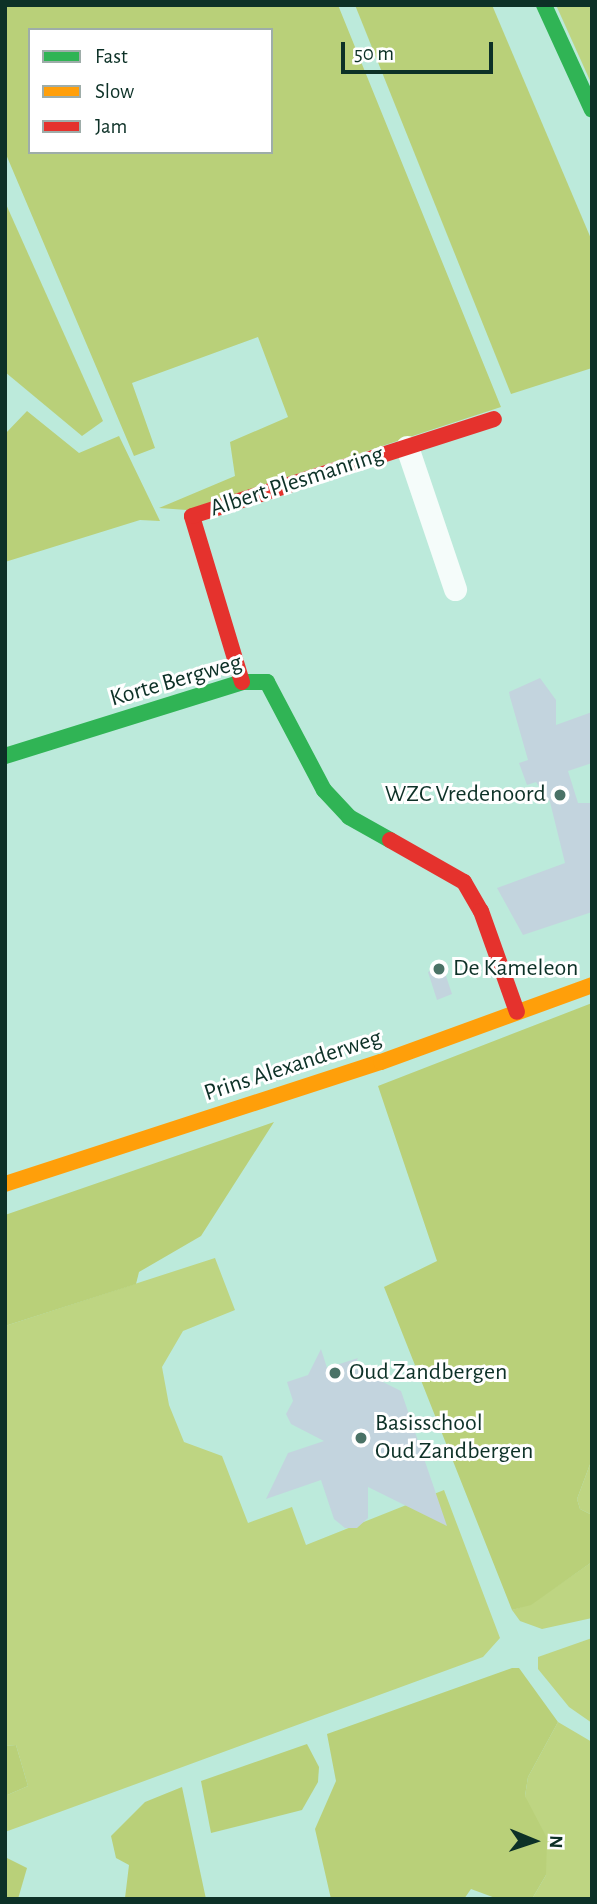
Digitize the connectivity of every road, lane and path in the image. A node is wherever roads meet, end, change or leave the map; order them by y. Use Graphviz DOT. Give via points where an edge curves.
graph roads {
  1 [pos="544,5"];
  2 [pos="592,110"];
  3 [pos="494,419"];
  4 [pos="407,447"];
  5 [pos="455,589"];
  6 [pos="242,682"];
  7 [pos="5,756"];
  8 [pos="592,985"];
  9 [pos="517,1012"];
  10 [pos="5,1184"];
  1 -- 2 [label="street"];
  3 -- 4 [label="street, Albert Plesmanring"];
  4 -- 5 [label="street, Albert Plesmanring"];
  4 -- 6 [label="street, Albert Plesmanring" via="192,516"];
  6 -- 7 [label="street, Korte Bergweg"];
  6 -- 9 [label="street, Korte Bergweg" via="267,682 324,790 349,817 464,882 481,911"];
  8 -- 9 [label="street, Prins Alexanderweg"];
  9 -- 10 [label="street, Prins Alexanderweg"];
}
